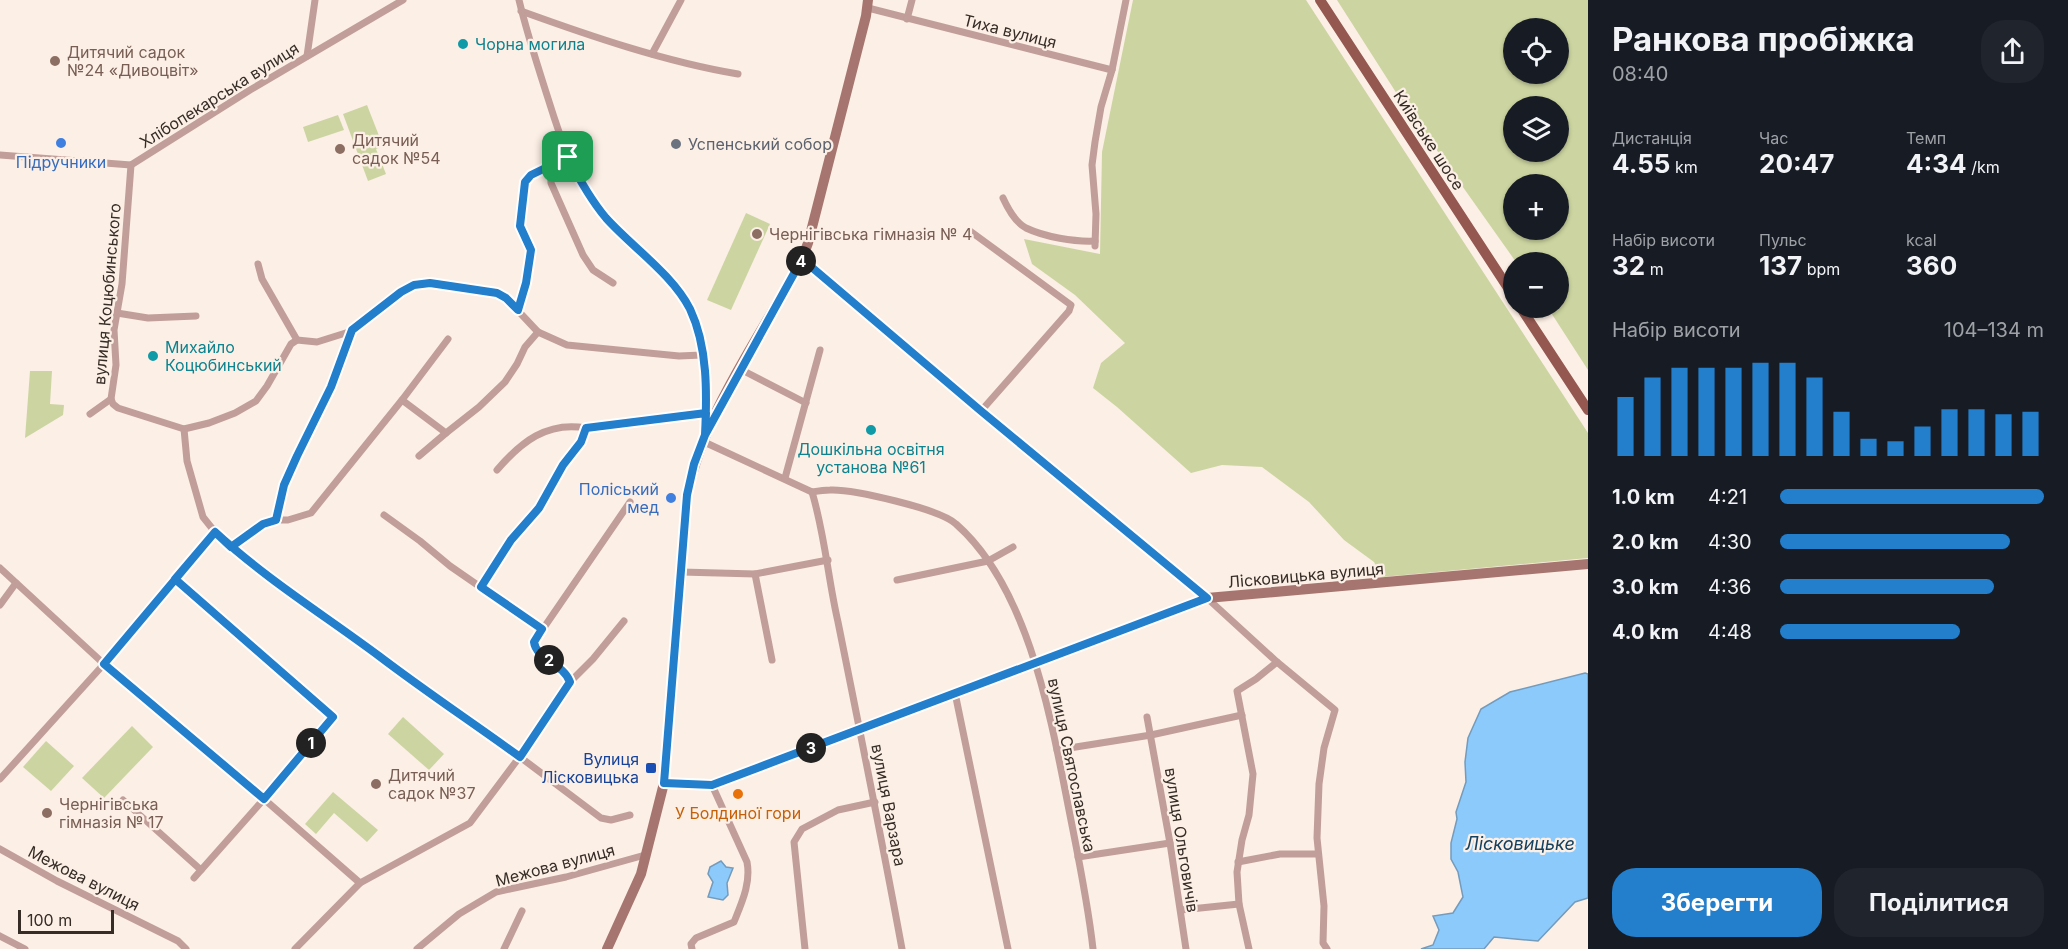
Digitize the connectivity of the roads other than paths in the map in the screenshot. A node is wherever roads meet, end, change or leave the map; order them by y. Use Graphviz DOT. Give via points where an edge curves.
graph roads {
  1 [pos="315,0"];
  2 [pos="403,0"];
  3 [pos="519,0"];
  4 [pos="681,0"];
  5 [pos="912,0"];
  6 [pos="1126,0"];
  7 [pos="1320,0"];
  8 [pos="868,4"];
  9 [pos="521,11"];
  10 [pos="907,19"];
  11 [pos="652,54"];
  12 [pos="307,56"];
  13 [pos="1112,70"];
  14 [pos="738,74"];
  15 [pos="0,155"];
  16 [pos="568,157"];
  17 [pos="131,165"];
  18 [pos="550,166"];
  19 [pos="1003,198"];
  20 [pos="970,231"];
  21 [pos="802,259"];
  22 [pos="258,264"];
  23 [pos="1503,280"];
  24 [pos="613,283"];
  25 [pos="518,310"];
  26 [pos="117,314"];
  27 [pos="196,316"];
  28 [pos="1528,318"];
  29 [pos="352,330"];
  30 [pos="538,332"];
  31 [pos="448,339"];
  32 [pos="297,340"];
  33 [pos="820,350"];
  34 [pos="702,355"];
  35 [pos="740,369"];
  36 [pos="111,399"];
  37 [pos="402,400"];
  38 [pos="806,403"];
  39 [pos="1588,410"];
  40 [pos="981,411"];
  41 [pos="706,413"];
  42 [pos="90,414"];
  43 [pos="586,428"];
  44 [pos="184,429"];
  45 [pos="446,433"];
  46 [pos="704,438"];
  47 [pos="419,456"];
  48 [pos="497,470"];
  49 [pos="785,478"];
  50 [pos="812,492"];
  51 [pos="630,502"];
  52 [pos="384,515"];
  53 [pos="276,520"];
  54 [pos="215,532"];
  55 [pos="231,547"];
  56 [pos="1013,547"];
  57 [pos="828,560"];
  58 [pos="988,561"];
  59 [pos="1588,564"];
  60 [pos="0,568"];
  61 [pos="681,572"];
  62 [pos="755,574"];
  63 [pos="175,579"];
  64 [pos="897,580"];
  65 [pos="16,583"];
  66 [pos="481,587"];
  67 [pos="1207,598"];
  68 [pos="0,605"];
  69 [pos="624,621"];
  70 [pos="542,629"];
  71 [pos="772,660"];
  72 [pos="1277,662"];
  73 [pos="104,664"];
  74 [pos="1037,664"];
  75 [pos="570,682"];
  76 [pos="955,693"];
  77 [pos="1242,715"];
  78 [pos="1147,717"];
  79 [pos="860,729"];
  80 [pos="1151,735"];
  81 [pos="1057,750"];
  82 [pos="520,757"];
  83 [pos="0,779"];
  84 [pos="664,783"];
  85 [pos="712,785"];
  86 [pos="264,799"];
  87 [pos="123,800"];
  88 [pos="875,802"];
  89 [pos="630,815"];
  90 [pos="1170,843"];
  91 [pos="0,849"];
  92 [pos="1318,854"];
  93 [pos="645,855"];
  94 [pos="1078,857"];
  95 [pos="1238,862"];
  96 [pos="201,870"];
  97 [pos="194,878"];
  98 [pos="360,883"];
  99 [pos="1239,904"];
  100 [pos="1181,910"];
  101 [pos="522,912"];
  102 [pos="0,936"];
  103 [pos="26,949"];
  104 [pos="186,949"];
  105 [pos="295,949"];
  106 [pos="417,949"];
  107 [pos="504,949"];
  108 [pos="607,949"];
  109 [pos="692,949"];
  110 [pos="805,949"];
  111 [pos="902,949"];
  112 [pos="1008,949"];
  113 [pos="1093,949"];
  114 [pos="1186,949"];
  115 [pos="1249,949"];
  116 [pos="1327,949"];
  1 -- 12 [label="street"];
  2 -- 12 [label="street, Хлібопекарська вулиця"];
  3 -- 9 [label="street"];
  4 -- 11 [label="street"];
  5 -- 10 [label="street"];
  6 -- 13 [label="street"];
  7 -- 23 [label="main road, Київське шосе"];
  8 -- 10 [label="street, Тиха вулиця"];
  8 -- 21 [label="main road"];
  9 -- 11 [label="street"];
  9 -- 16 [label="street"];
  10 -- 13 [label="street, Тиха вулиця"];
  11 -- 14 [label="street"];
  12 -- 17 [label="street, Хлібопекарська вулиця"];
  13 -- 19 [label="street" via="1101,107 1092,165 1095,244 1025,227 1009,212"];
  15 -- 17 [label="street, Хлібопекарська вулиця"];
  16 -- 18 [label="street"];
  16 -- 34 [label="street" via="586,193 607,219 681,295 699,331"];
  17 -- 26 [label="street, вулиця Коцюбинського"];
  18 -- 24 [label="street" via="550,183 583,255 593,270"];
  18 -- 25 [label="street" via="525,182 520,226 531,250"];
  20 -- 40 [label="street" via="1071,304"];
  21 -- 35 [label="main road"];
  21 -- 40 [label="street"];
  22 -- 32 [label="street" via="266,287"];
  25 -- 29 [label="street" via="497,293 430,283 401,292"];
  25 -- 30 [label="street"];
  26 -- 27 [label="street" via="148,318"];
  26 -- 36 [label="street, вулиця Коцюбинського"];
  28 -- 39 [label="main road"];
  29 -- 32 [label="street" via="317,342"];
  29 -- 53 [label="street" via="331,387 284,485"];
  30 -- 34 [label="street" via="567,345"];
  30 -- 45 [label="street" via="505,382"];
  31 -- 37 [label="street"];
  32 -- 44 [label="street" via="256,401 235,413"];
  33 -- 38 [label="street"];
  34 -- 41 [label="street"];
  35 -- 38 [label="street"];
  35 -- 46 [label="main road"];
  36 -- 42 [label="street, вулиця Коцюбинського"];
  36 -- 44 [label="street" via="118,408"];
  37 -- 45 [label="street"];
  37 -- 53 [label="street" via="311,513"];
  38 -- 49 [label="street"];
  40 -- 67 [label="street"];
  41 -- 43 [label="street"];
  41 -- 46 [label="street"];
  43 -- 48 [label="street" via="570,425 541,433 523,444"];
  43 -- 66 [label="street" via="539,508 511,540"];
  44 -- 54 [label="street" via="187,461 202,517"];
  45 -- 47 [label="street"];
  46 -- 49 [label="street, вулиця Святославська"];
  46 -- 61 [label="main road" via="687,495"];
  49 -- 50 [label="street, вулиця Святославська"];
  50 -- 57 [label="street, вулиця Варзара"];
  50 -- 58 [label="street, вулиця Святославська" via="831,489 939,514 954,522 979,546"];
  51 -- 70 [label="street"];
  52 -- 66 [label="street"];
  53 -- 55 [label="street" via="263,524"];
  54 -- 55 [label="street"];
  54 -- 63 [label="street"];
  55 -- 82 [label="street"];
  56 -- 58 [label="street"];
  57 -- 62 [label="street"];
  57 -- 79 [label="street, вулиця Варзара"];
  58 -- 64 [label="street"];
  58 -- 74 [label="street, вулиця Святославська" via="1013,606"];
  59 -- 67 [label="main road, Лісковицька вулиця"];
  60 -- 65 [label="street"];
  61 -- 62 [label="street"];
  61 -- 84 [label="main road"];
  62 -- 71 [label="street"];
  63 -- 73 [label="street"];
  63 -- 86 [label="street" via="333,717"];
  65 -- 68 [label="street"];
  65 -- 73 [label="street"];
  66 -- 70 [label="street"];
  67 -- 72 [label="street"];
  67 -- 74 [label="main road, Лісковицька вулиця"];
  69 -- 75 [label="street"];
  70 -- 75 [label="street" via="534,642 536,650 567,673"];
  72 -- 77 [label="street" via="1237,691"];
  72 -- 92 [label="street" via="1335,710 1320,769"];
  73 -- 83 [label="street"];
  73 -- 86 [label="street"];
  74 -- 76 [label="main road, Лісковицька вулиця"];
  74 -- 81 [label="street, вулиця Святославська"];
  75 -- 82 [label="street"];
  76 -- 79 [label="main road, Лісковицька вулиця"];
  76 -- 112 [label="street"];
  77 -- 80 [label="street"];
  77 -- 95 [label="street" via="1253,774"];
  78 -- 80 [label="street, вулиця Ольговичів"];
  79 -- 85 [label="main road, Лісковицька вулиця"];
  79 -- 88 [label="street, вулиця Варзара"];
  80 -- 81 [label="street"];
  80 -- 90 [label="street, вулиця Ольговичів"];
  81 -- 94 [label="street, вулиця Святославська"];
  82 -- 89 [label="street" via="601,818 611,820"];
  82 -- 98 [label="street" via="470,823"];
  84 -- 85 [label="main road, Лісковицька вулиця"];
  84 -- 93 [label="main road"];
  85 -- 109 [label="street" via="749,874 734,921 696,938"];
  86 -- 96 [label="street"];
  86 -- 98 [label="street"];
  87 -- 96 [label="street"];
  88 -- 110 [label="street" via="838,810 802,829 794,842"];
  88 -- 111 [label="street, вулиця Варзара"];
  90 -- 94 [label="street"];
  90 -- 100 [label="street, вулиця Ольговичів"];
  91 -- 104 [label="street, Межова вулиця" via="178,941"];
  92 -- 95 [label="street" via="1280,854"];
  92 -- 116 [label="street" via="1324,906 1323,943"];
  93 -- 106 [label="street, Межова вулиця" via="496,892 459,914"];
  93 -- 108 [label="main road" via="641,874"];
  94 -- 113 [label="street, вулиця Святославська"];
  95 -- 99 [label="street"];
  96 -- 97 [label="street"];
  98 -- 105 [label="street"];
  99 -- 100 [label="street"];
  99 -- 115 [label="street"];
  100 -- 114 [label="street, вулиця Ольговичів"];
  101 -- 107 [label="street"];
  102 -- 103 [label="street"];
}
